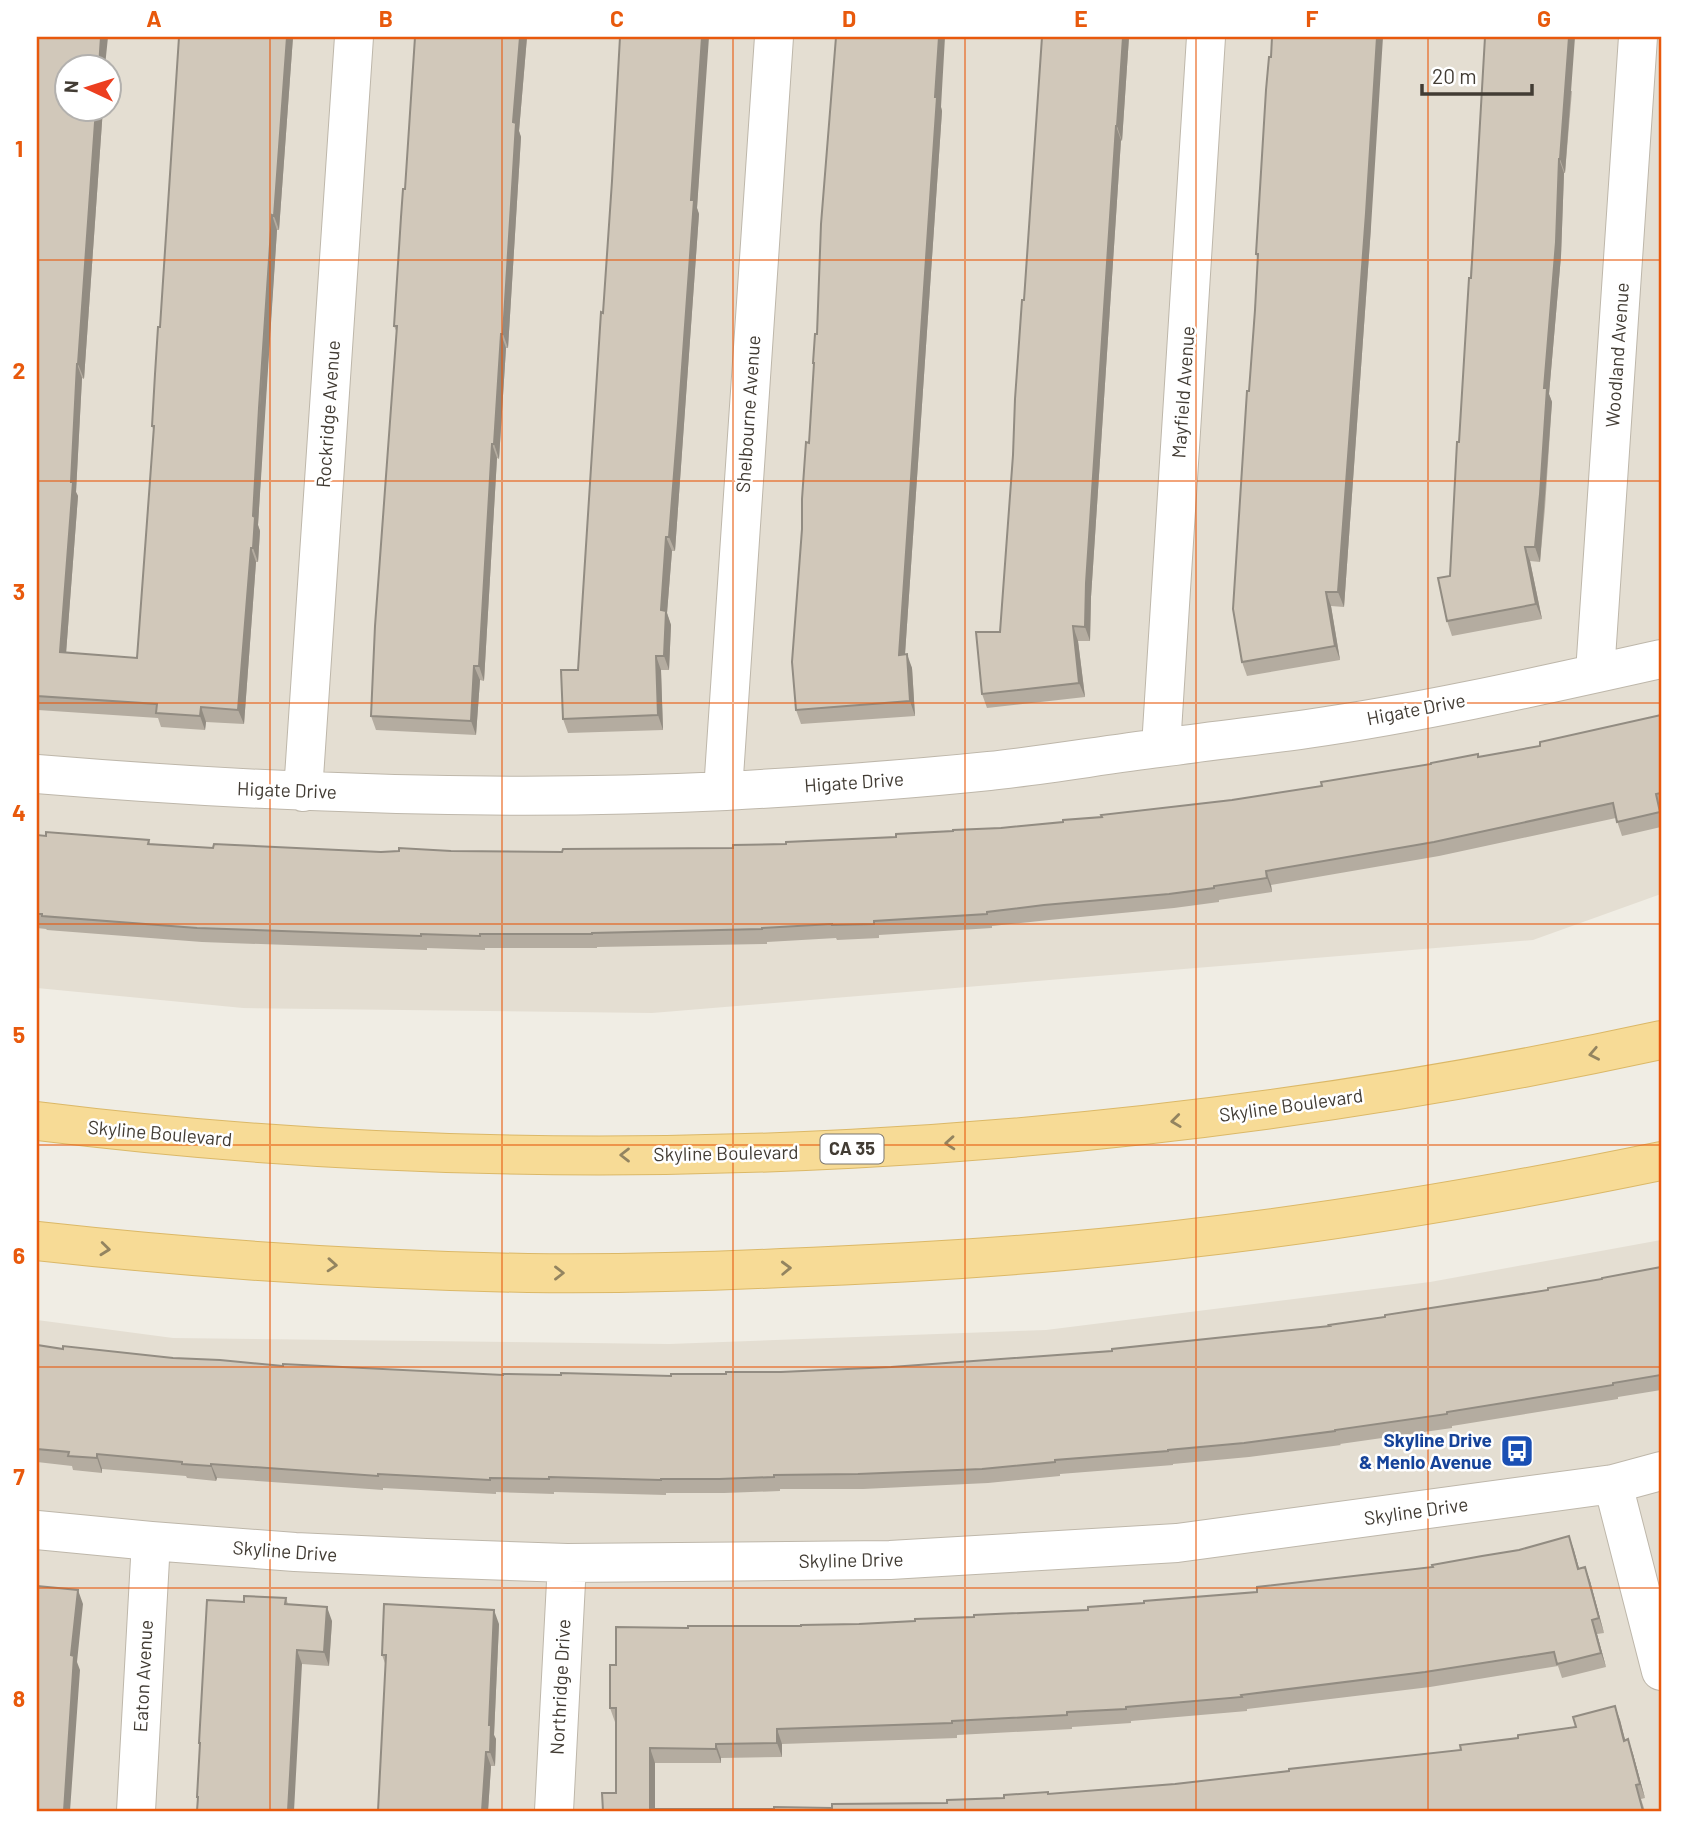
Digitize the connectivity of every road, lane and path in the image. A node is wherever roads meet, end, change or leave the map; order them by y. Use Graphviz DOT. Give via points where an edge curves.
graph roads {
  1 [pos="354,37"];
  2 [pos="774,37"];
  3 [pos="1206,37"];
  4 [pos="1638,37"];
  5 [pos="1661,659"];
  6 [pos="1595,673"];
  7 [pos="1161,747"];
  8 [pos="37,774"];
  9 [pos="723,791"];
  10 [pos="303,792"];
  11 [pos="1661,1040"];
  12 [pos="37,1121"];
  13 [pos="1661,1161"];
  14 [pos="37,1241"];
  15 [pos="1661,1471"];
  16 [pos="1613,1484"];
  17 [pos="37,1530"];
  18 [pos="151,1541"];
  19 [pos="567,1563"];
  20 [pos="1661,1671"];
  21 [pos="136,1811"];
  22 [pos="554,1811"];
  1 -- 10 [label="street, Rockridge Avenue"];
  2 -- 9 [label="street, Shelbourne Avenue"];
  3 -- 7 [label="street, Mayfield Avenue"];
  4 -- 6 [label="street, Woodland Avenue"];
  5 -- 6 [label="street, Higate Drive"];
  6 -- 7 [label="street, Higate Drive" via="1308,729"];
  7 -- 9 [label="street, Higate Drive" via="993,771"];
  8 -- 10 [label="street, Higate Drive"];
  9 -- 10 [label="street, Higate Drive" via="570,795"];
  11 -- 12 [label="main road, Skyline Boulevard / CA 35, one-way" via="1304,1105 1050,1134 861,1149 648,1155 483,1153 240,1141"];
  14 -- 13 [label="main road, one-way" via="320,1265 526,1273 849,1266 1083,1249 1256,1230 1498,1193"];
  15 -- 16 [label="street, Skyline Drive"];
  16 -- 19 [label="street, Skyline Drive" via="1177,1544 890,1560"];
  16 -- 20 [label="street"];
  17 -- 18 [label="street, Skyline Drive"];
  18 -- 19 [label="street, Skyline Drive"];
  18 -- 21 [label="street, Eaton Avenue"];
  19 -- 22 [label="street, Northridge Drive"];
}
